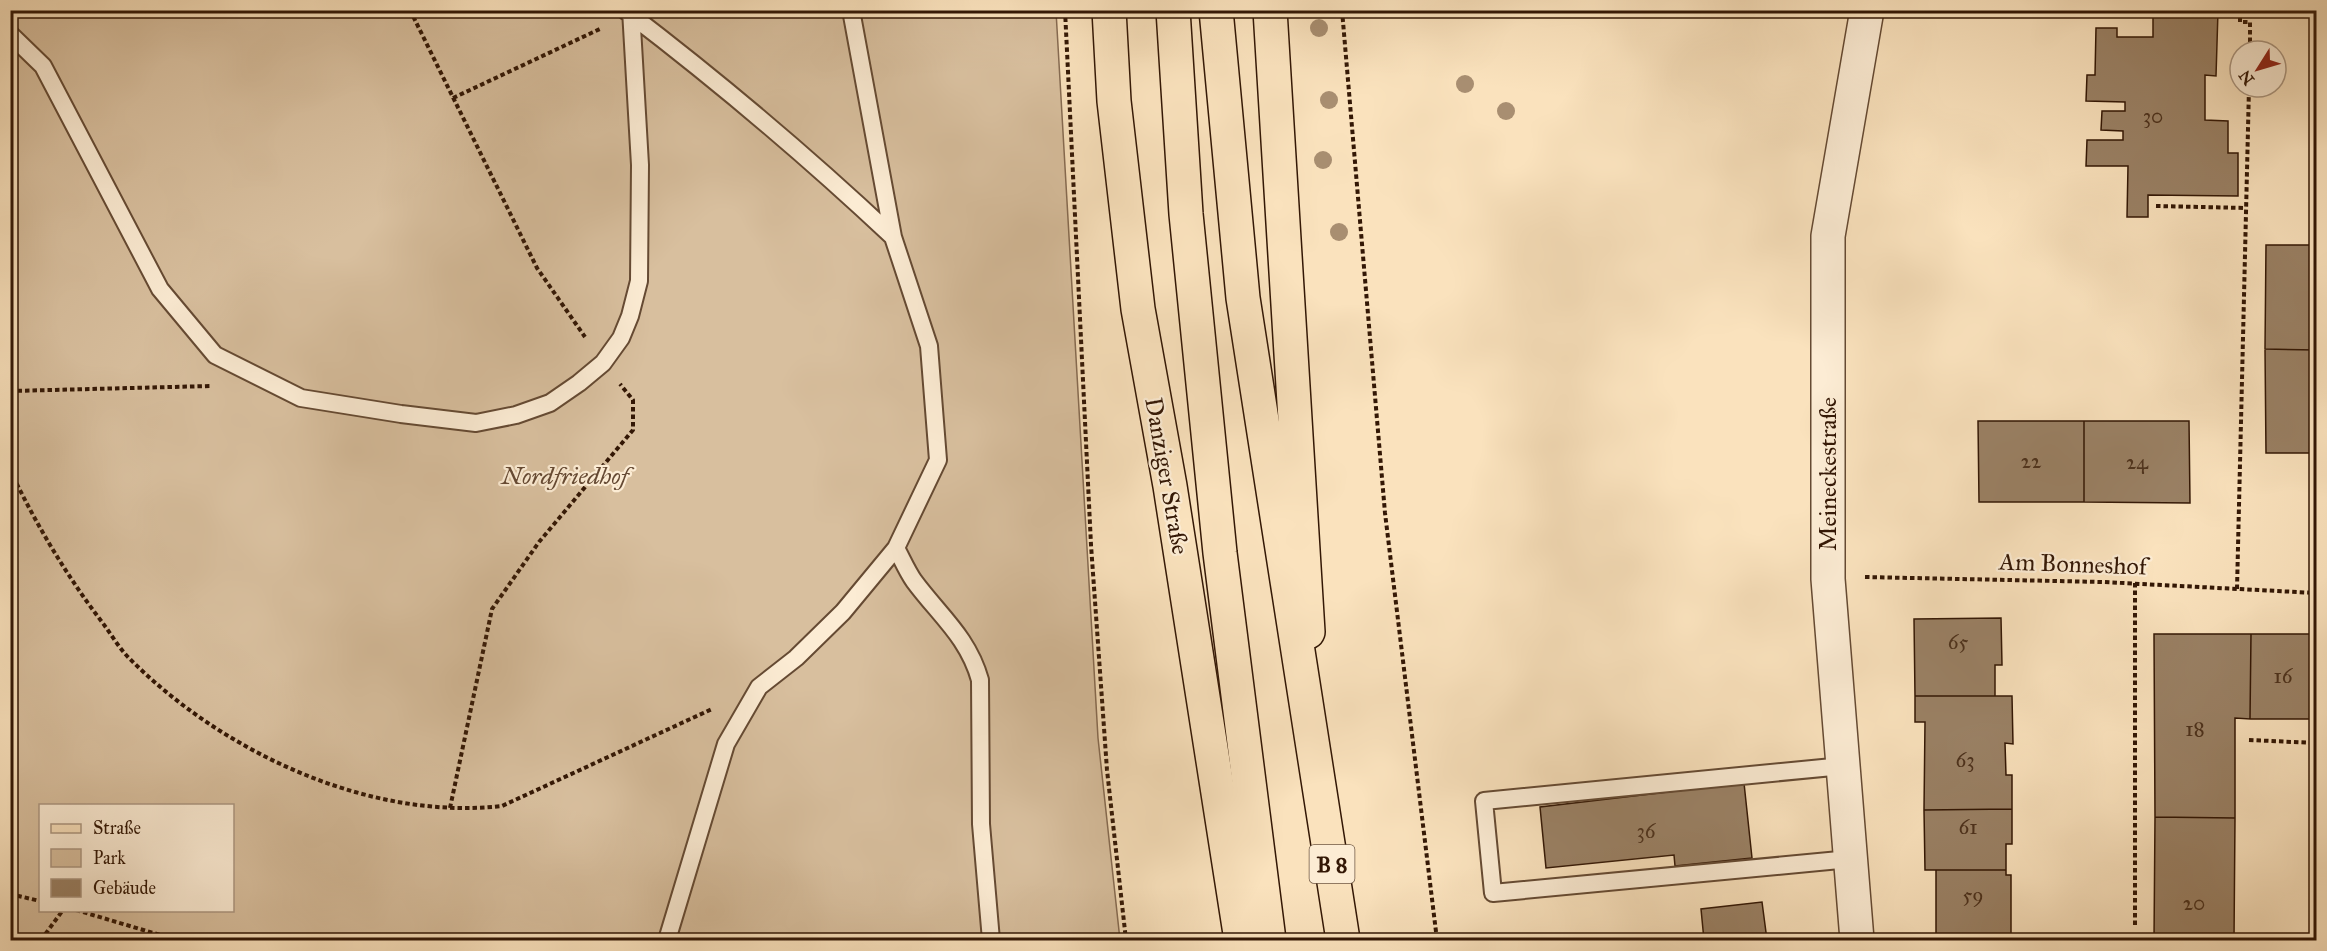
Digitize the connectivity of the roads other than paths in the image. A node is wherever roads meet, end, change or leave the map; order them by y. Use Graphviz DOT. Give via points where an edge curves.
graph roads {
  1 [pos="851,10"];
  2 [pos="1109,10"];
  3 [pos="1173,10"];
  4 [pos="1216,10"];
  5 [pos="1270,10"];
  6 [pos="1867,10"];
  7 [pos="629,12"];
  8 [pos="10,34"];
  9 [pos="893,237"];
  10 [pos="896,548"];
  11 [pos="1843,766"];
  12 [pos="1320,788"];
  13 [pos="1850,859"];
  14 [pos="667,940"];
  15 [pos="991,940"];
  16 [pos="1241,940"];
  17 [pos="1269,940"];
  18 [pos="1343,940"];
  19 [pos="1857,940"];
  1 -- 9 [label="lane"];
  2 -- 16 [label="main road, Danziger Straße" via="1114,101 1138,309 1172,498"];
  3 -- 17 [label="main road, Danziger Straße" via="1186,214 1220,553"];
  4 -- 12 [label="main road" via="1243,298"];
  5 -- 12 [label="main road" via="1299,521"];
  6 -- 11 [label="street, Meineckestraße" via="1828,236 1828,579"];
  7 -- 8 [label="lane" via="640,165 639,281 630,316 621,338 603,363 550,403 476,423 301,398 214,355 160,289 43,66"];
  7 -- 9 [label="lane" via="821,169"];
  9 -- 10 [label="lane" via="929,346 938,460"];
  10 -- 14 [label="lane" via="843,612 759,687 726,744"];
  10 -- 15 [label="lane" via="913,579 960,635 974,657 980,680 981,824"];
  11 -- 13 [label="street, Meineckestraße"];
  11 -- 13 [label="lane" via="1484,801 1493,893"];
  12 -- 18 [label="main road, B 8"];
  13 -- 19 [label="street, Meineckestraße"];
}
